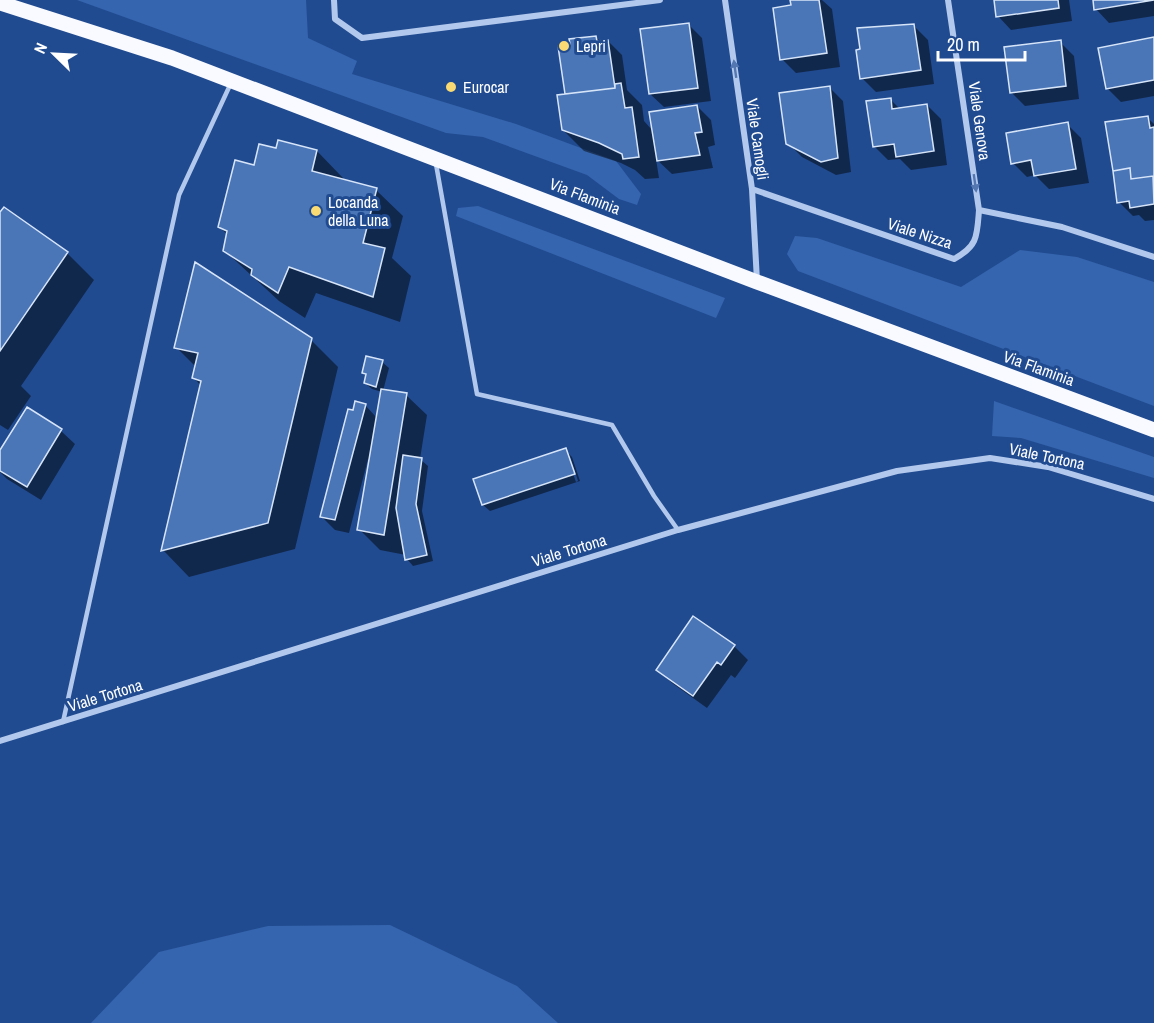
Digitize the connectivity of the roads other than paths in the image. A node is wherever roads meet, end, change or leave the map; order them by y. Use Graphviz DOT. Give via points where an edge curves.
graph roads {
  1 [pos="334,0"];
  2 [pos="660,0"];
  3 [pos="725,0"];
  4 [pos="948,0"];
  5 [pos="0,3"];
  6 [pos="232,81"];
  7 [pos="435,158"];
  8 [pos="752,189"];
  9 [pos="979,210"];
  10 [pos="1154,257"];
  11 [pos="757,282"];
  12 [pos="1154,430"];
  13 [pos="1154,499"];
  14 [pos="678,530"];
  15 [pos="63,722"];
  16 [pos="0,741"];
  1 -- 2 [label="street" via="335,19 362,38"];
  8 -- 3 [label="street, Viale Camogli, one-way"];
  4 -- 9 [label="street, Viale Genova, one-way"];
  5 -- 6 [label="main road, Via Flaminia"];
  6 -- 7 [label="main road, Via Flaminia"];
  6 -- 15 [label="lane" via="179,195"];
  7 -- 11 [label="main road, Via Flaminia"];
  7 -- 14 [label="lane" via="477,394 612,424"];
  8 -- 9 [label="street, Viale Nizza" via="954,259 970,250"];
  8 -- 11 [label="street, Viale Camogli"];
  9 -- 10 [label="street" via="1062,227"];
  11 -- 12 [label="main road, Via Flaminia"];
  13 -- 14 [label="street, Viale Tortona" via="1048,467 990,458 897,471"];
  14 -- 15 [label="street, Viale Tortona"];
  15 -- 16 [label="street, Viale Tortona"];
}
